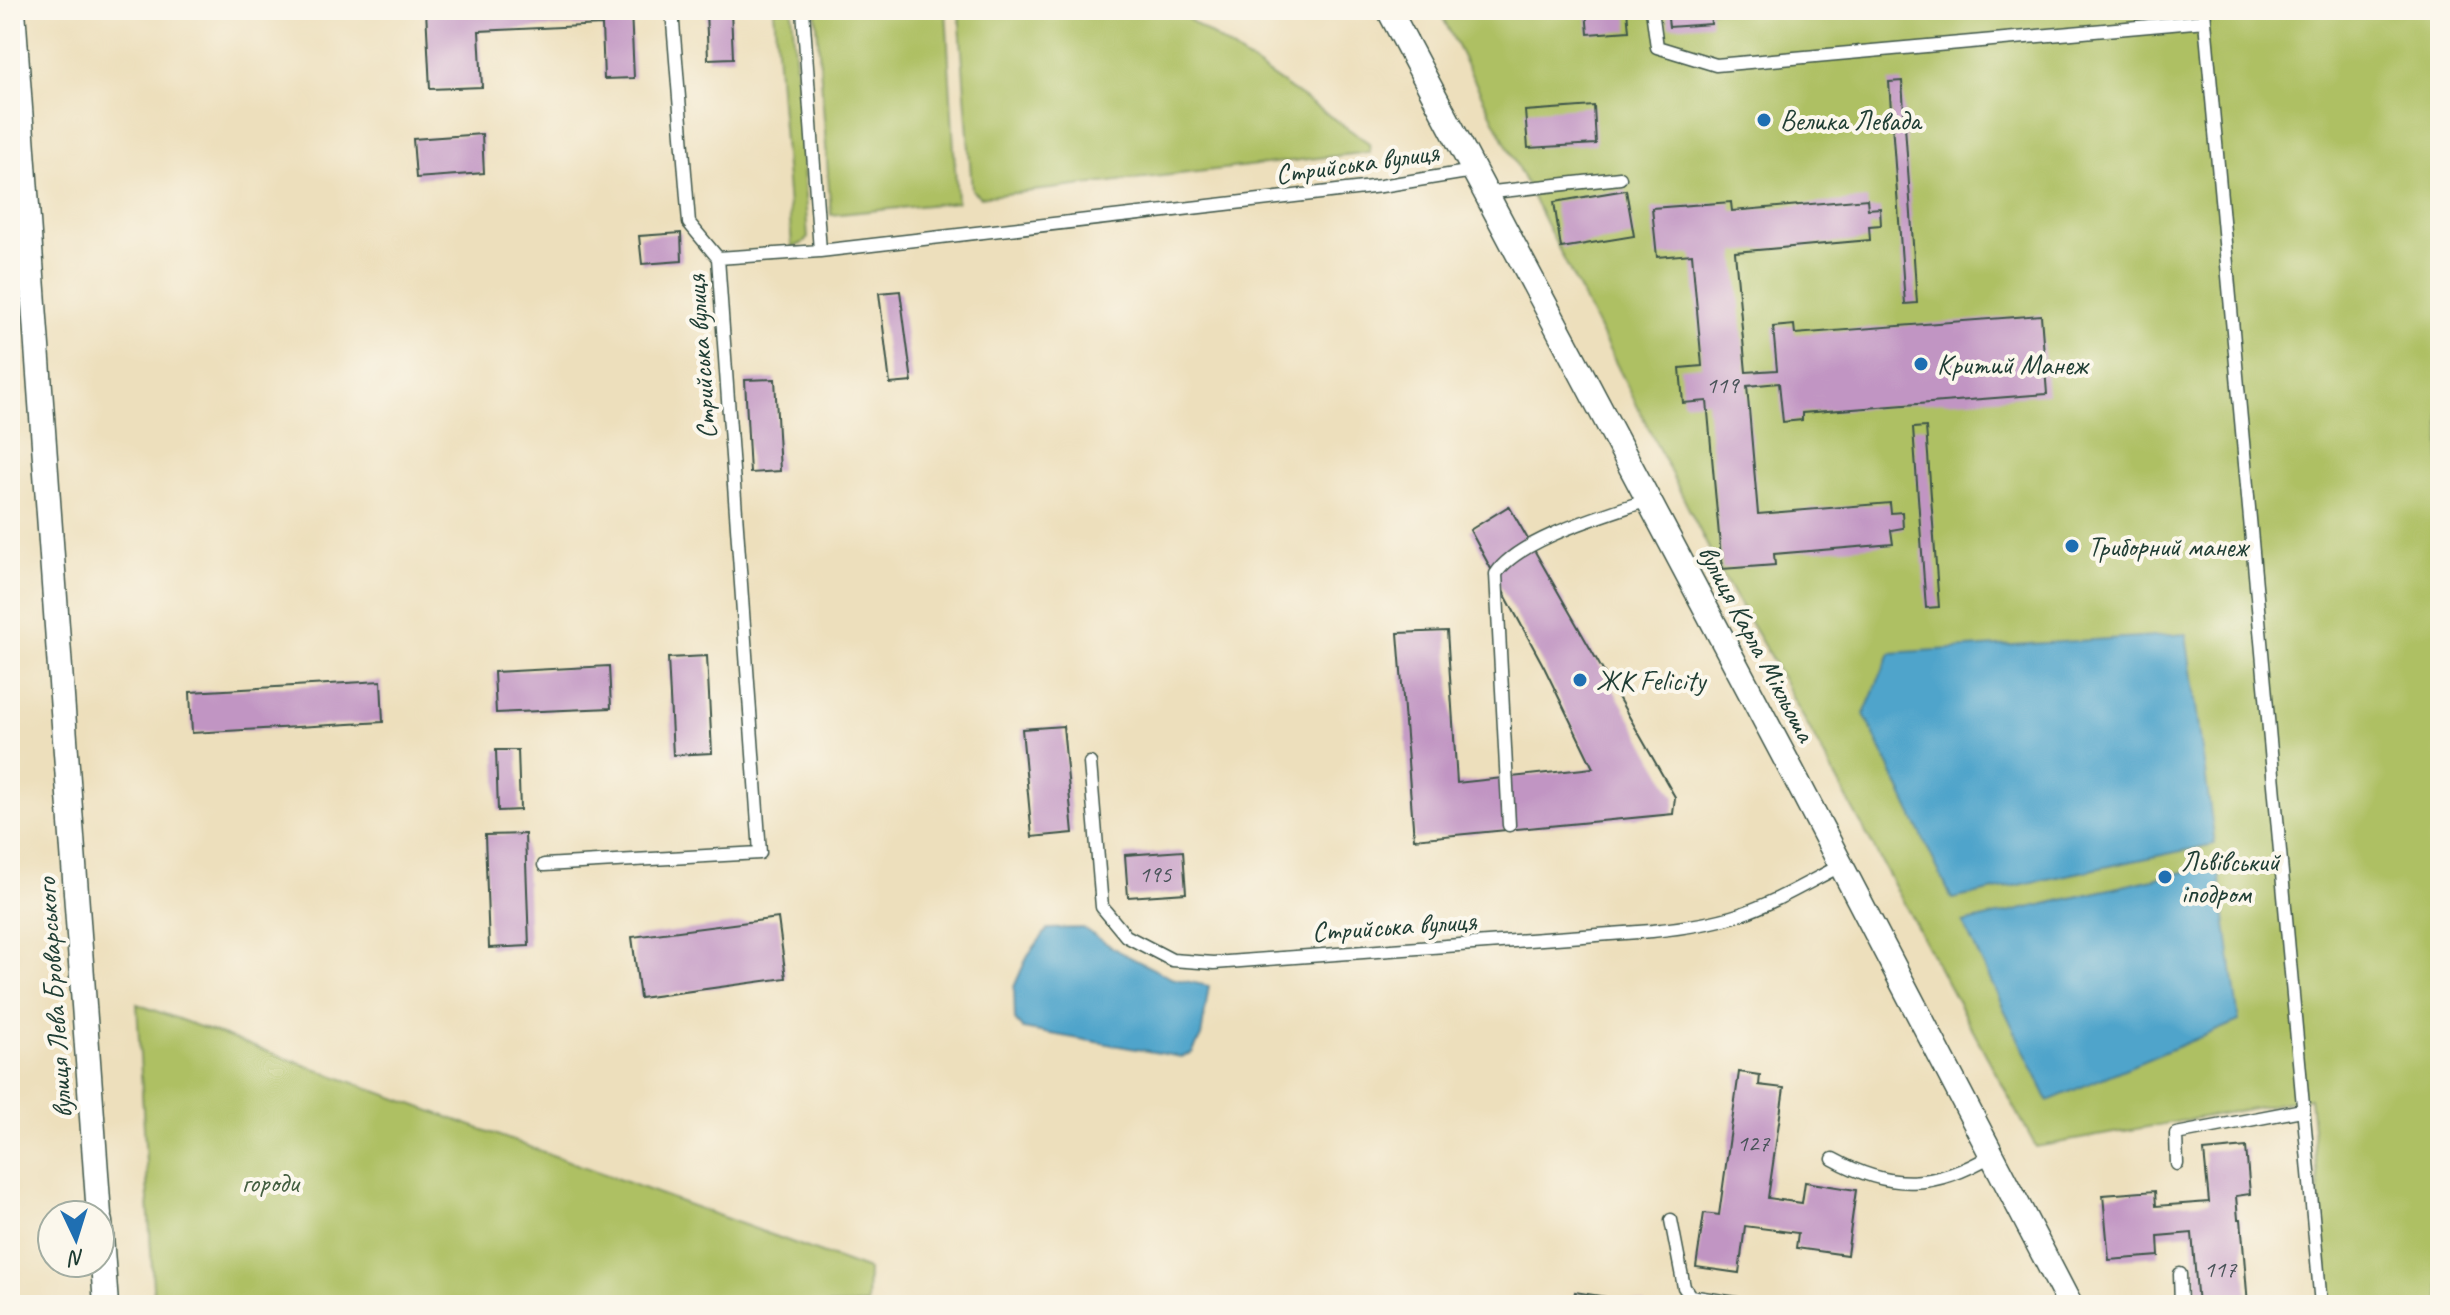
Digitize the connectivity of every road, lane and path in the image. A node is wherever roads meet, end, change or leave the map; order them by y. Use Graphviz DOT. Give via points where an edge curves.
graph roads {
  1 [pos="13,10"];
  2 [pos="672,10"];
  3 [pos="803,10"];
  4 [pos="1389,10"];
  5 [pos="1652,10"];
  6 [pos="2204,16"];
  7 [pos="1473,171"];
  8 [pos="1620,178"];
  9 [pos="1484,193"];
  10 [pos="820,251"];
  11 [pos="718,258"];
  12 [pos="1648,500"];
  13 [pos="1090,763"];
  14 [pos="1509,825"];
  15 [pos="544,865"];
  16 [pos="1840,866"];
  17 [pos="2302,1110"];
  18 [pos="1992,1155"];
  19 [pos="1833,1159"];
  20 [pos="2177,1164"];
  21 [pos="98,1199"];
  22 [pos="1671,1220"];
  23 [pos="2180,1274"];
  24 [pos="104,1279"];
  25 [pos="106,1305"];
  26 [pos="1748,1305"];
  27 [pos="2070,1305"];
  28 [pos="2181,1305"];
  29 [pos="2321,1305"];
  1 -- 21 [label="street, вулиця Лева Броварського"];
  2 -- 11 [label="lane" via="689,223"];
  3 -- 10 [label="lane"];
  4 -- 7 [label="street, вулиця Карла Мікльоша"];
  5 -- 6 [label="lane" via="1657,47 1716,65"];
  6 -- 17 [label="lane"];
  7 -- 9 [label="street, вулиця Карла Мікльоша"];
  7 -- 10 [label="lane, Стрийська вулиця"];
  8 -- 9 [label="lane"];
  9 -- 12 [label="street, вулиця Карла Мікльоша"];
  10 -- 11 [label="lane, Стрийська вулиця"];
  11 -- 15 [label="lane, Стрийська вулиця" via="760,853"];
  12 -- 14 [label="lane" via="1554,534 1496,574"];
  12 -- 16 [label="street, вулиця Карла Мікльоша"];
  13 -- 16 [label="lane, Стрийська вулиця" via="1102,907 1126,936 1172,960 1230,962 1696,926 1737,916"];
  16 -- 18 [label="street, вулиця Карла Мікльоша"];
  17 -- 20 [label="lane" via="2176,1134"];
  17 -- 29 [label="lane"];
  18 -- 19 [label="lane" via="1953,1175 1912,1182 1866,1176"];
  18 -- 27 [label="street, вулиця Карла Мікльоша"];
  22 -- 26 [label="lane" via="1690,1296"];
  23 -- 28 [label="lane"];
  24 -- 25 [label="street"];
}
